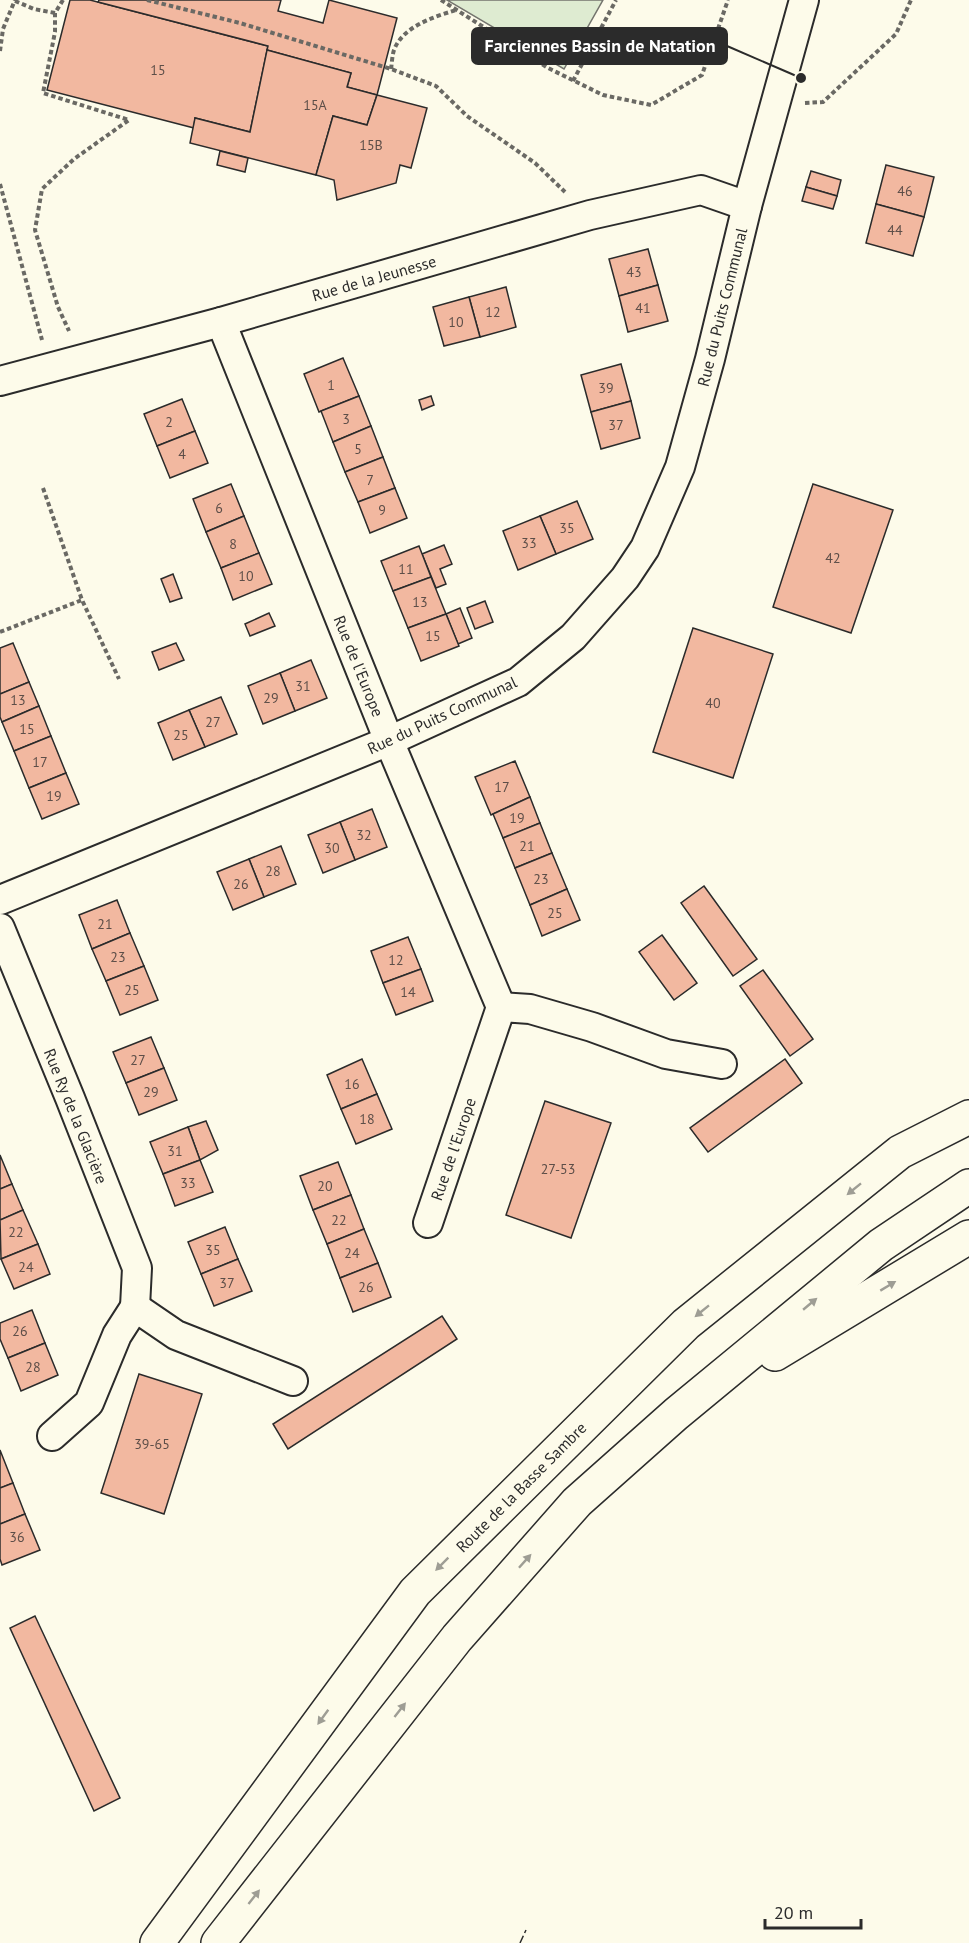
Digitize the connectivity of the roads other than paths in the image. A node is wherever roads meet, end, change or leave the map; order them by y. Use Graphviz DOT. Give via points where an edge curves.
graph roads {
  1 [pos="804,0"];
  2 [pos="747,206"];
  3 [pos="221,322"];
  4 [pos="0,381"];
  5 [pos="389,741"];
  6 [pos="0,900"];
  7 [pos="0,928"];
  8 [pos="501,1007"];
  9 [pos="722,1064"];
  10 [pos="969,1099"];
  11 [pos="969,1117"];
  12 [pos="900,1152"];
  13 [pos="969,1186"];
  14 [pos="428,1223"];
  15 [pos="969,1237"];
  16 [pos="135,1307"];
  17 [pos="293,1381"];
  18 [pos="676,1414"];
  19 [pos="52,1436"];
  20 [pos="158,1943"];
  21 [pos="218,1943"];
  1 -- 2 [label="street, Rue du Puits Communal"];
  2 -- 3 [label="street, Rue de la Jeunesse" via="701,190 590,215"];
  2 -- 5 [label="street, Rue du Puits Communal" via="680,467 645,548 625,578 573,637 518,682"];
  3 -- 4 [label="street, Rue de la Jeunesse"];
  3 -- 5 [label="street, Rue de l'Europe"];
  5 -- 6 [label="street, Rue du Puits Communal"];
  5 -- 8 [label="street, Rue de l'Europe"];
  7 -- 16 [label="street, Rue Ry de la Glacière" via="137,1268"];
  8 -- 9 [label="street" via="530,1009 666,1054"];
  8 -- 14 [label="street, Rue de l'Europe"];
  10 -- 12 [label="highway"];
  11 -- 12 [label="highway, Route de la Basse Sambre"];
  12 -- 20 [label="highway, Route de la Basse Sambre, one-way" via="686,1324 415,1592"];
  18 -- 13 [label="highway, one-way" via="881,1245"];
  18 -- 15 [label="highway, one-way"];
  16 -- 17 [label="street" via="176,1335"];
  16 -- 19 [label="street, Rue Ry de la Glacière" via="117,1335 89,1403"];
  21 -- 18 [label="highway, one-way" via="457,1638 577,1502"];
}
